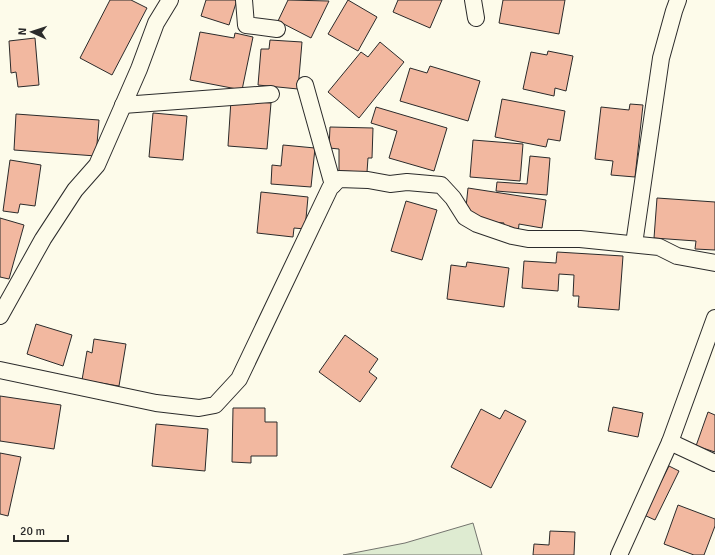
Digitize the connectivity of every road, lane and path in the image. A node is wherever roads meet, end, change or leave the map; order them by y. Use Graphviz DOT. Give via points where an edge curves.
graph roads {
  1 [pos="170,0"];
  2 [pos="244,0"];
  3 [pos="473,0"];
  4 [pos="678,0"];
  5 [pos="476,18"];
  6 [pos="277,29"];
  7 [pos="305,84"];
  8 [pos="271,94"];
  9 [pos="123,105"];
  10 [pos="334,184"];
  11 [pos="634,244"];
  12 [pos="715,263"];
  13 [pos="0,316"];
  14 [pos="715,318"];
  15 [pos="0,370"];
  16 [pos="670,442"];
  17 [pos="715,463"];
  18 [pos="619,555"];
  1 -- 9 [label="street" via="156,23"];
  2 -- 6 [label="street" via="246,25"];
  3 -- 5 [label="street"];
  4 -- 11 [label="street" via="661,58"];
  7 -- 10 [label="street"];
  8 -- 9 [label="street"];
  9 -- 13 [label="street" via="97,165 75,190 46,234"];
  10 -- 11 [label="street" via="339,179 441,185 465,217 512,236"];
  10 -- 15 [label="street" via="239,379 215,405 199,408 156,403"];
  11 -- 12 [label="street" via="659,247 677,256"];
  14 -- 16 [label="street"];
  16 -- 17 [label="street"];
  16 -- 18 [label="street"];
}
